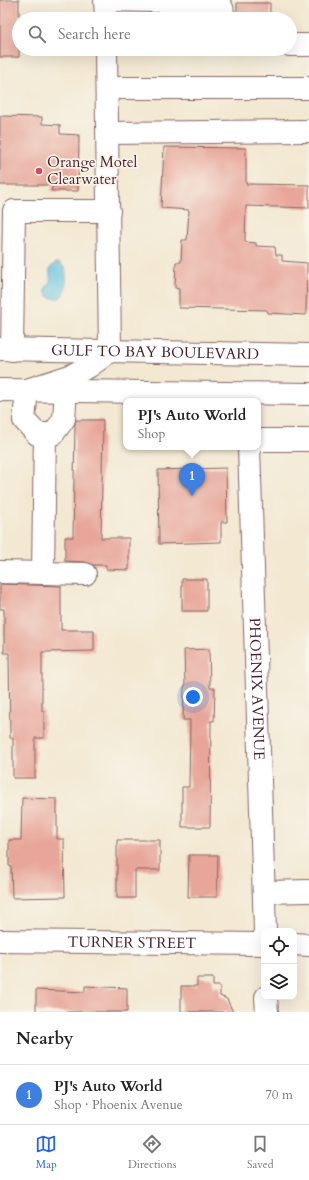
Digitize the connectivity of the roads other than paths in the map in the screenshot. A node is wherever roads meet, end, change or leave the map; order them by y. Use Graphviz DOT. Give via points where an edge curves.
graph roads {
  1 [pos="106,0"];
  2 [pos="207,1"];
  3 [pos="106,12"];
  4 [pos="223,12"];
  5 [pos="297,45"];
  6 [pos="309,45"];
  7 [pos="106,56"];
  8 [pos="107,88"];
  9 [pos="309,88"];
  10 [pos="309,132"];
  11 [pos="108,133"];
  12 [pos="109,211"];
  13 [pos="6,350"];
  14 [pos="110,351"];
  15 [pos="309,354"];
  16 [pos="0,390"];
  17 [pos="26,390"];
  18 [pos="66,390"];
  19 [pos="309,394"];
  20 [pos="248,397"];
  21 [pos="45,434"];
  22 [pos="261,440"];
  23 [pos="309,440"];
  24 [pos="249,450"];
  25 [pos="0,572"];
  26 [pos="43,572"];
  27 [pos="85,574"];
  28 [pos="309,891"];
  29 [pos="264,892"];
  30 [pos="265,928"];
  31 [pos="0,941"];
  32 [pos="261,944"];
  33 [pos="297,944"];
  34 [pos="309,945"];
  35 [pos="266,1000"];
  36 [pos="267,1012"];
  1 -- 2 [label="street"];
  1 -- 3 [label="street"];
  2 -- 4 [label="street" via="221,5"];
  5 -- 6 [label="street"];
  7 -- 8 [label="street"];
  8 -- 9 [label="street"];
  8 -- 11 [label="street"];
  10 -- 11 [label="street"];
  11 -- 12 [label="street"];
  12 -- 13 [label="street" via="14,211"];
  12 -- 14 [label="street"];
  13 -- 14 [label="street, GULF TO BAY BOULEVARD"];
  14 -- 15 [label="street, GULF TO BAY BOULEVARD"];
  14 -- 17 [label="street" via="90,366 70,376"];
  16 -- 17 [label="street"];
  17 -- 18 [label="street"];
  17 -- 21 [label="street" via="24,420 37,434"];
  18 -- 20 [label="street"];
  18 -- 21 [label="street" via="64,418 53,434"];
  19 -- 20 [label="street"];
  21 -- 26 [label="street"];
  22 -- 23 [label="street"];
  24 -- 29 [label="street, PHOENIX AVENUE"];
  25 -- 26 [label="street"];
  26 -- 27 [label="street"];
  28 -- 29 [label="street"];
  29 -- 30 [label="street, PHOENIX AVENUE"];
  31 -- 32 [label="street, TURNER STREET"];
  33 -- 34 [label="street"];
  35 -- 36 [label="street"];
}
